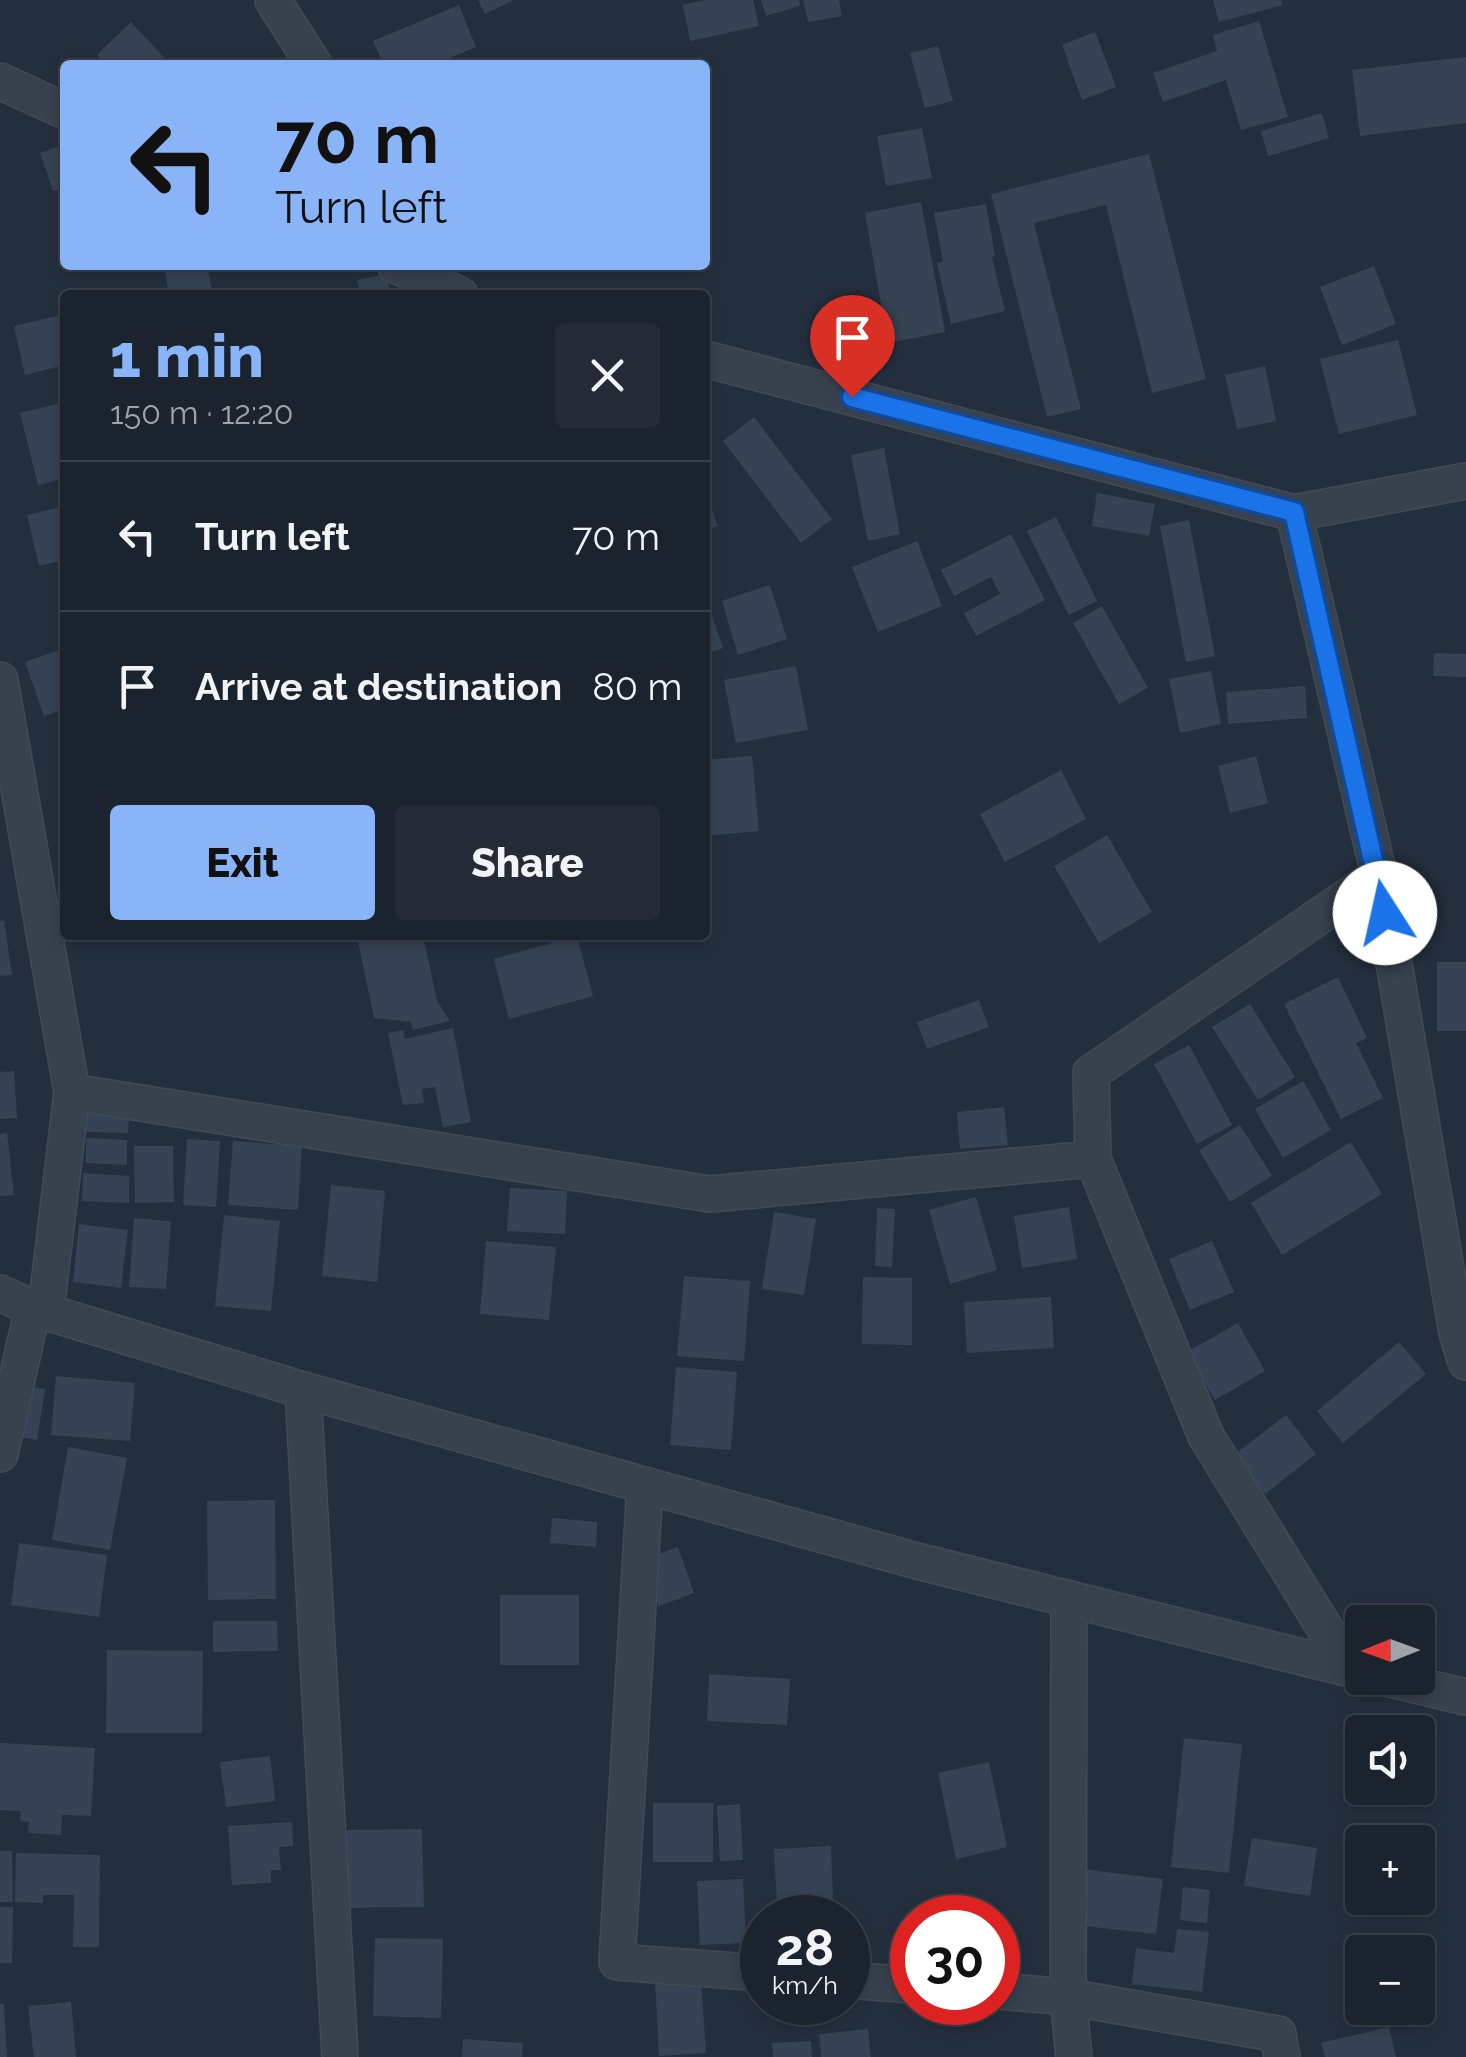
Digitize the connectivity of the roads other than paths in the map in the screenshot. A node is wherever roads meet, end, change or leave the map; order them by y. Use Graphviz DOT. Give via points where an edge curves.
graph roads {
  1 [pos="273,0"];
  2 [pos="311,60"];
  3 [pos="0,80"];
  4 [pos="60,109"];
  5 [pos="406,270"];
  6 [pos="448,290"];
  7 [pos="710,360"];
  8 [pos="1466,481"];
  9 [pos="1294,512"];
  10 [pos="0,680"];
  11 [pos="1379,875"];
  12 [pos="72,1092"];
  13 [pos="1093,1159"];
  14 [pos="0,1294"];
  15 [pos="39,1309"];
  16 [pos="1466,1362"];
  17 [pos="303,1390"];
  18 [pos="0,1454"];
  19 [pos="645,1486"];
  20 [pos="1069,1598"];
  21 [pos="1345,1653"];
  22 [pos="1345,1667"];
  23 [pos="1435,1690"];
  24 [pos="1466,1697"];
  25 [pos="740,1971"];
  26 [pos="1020,1993"];
  27 [pos="1068,1996"];
  28 [pos="340,2057"];
  29 [pos="1074,2057"];
  30 [pos="1282,2057"];
  1 -- 2 [label="street"];
  3 -- 4 [label="street"];
  5 -- 6 [label="street"];
  7 -- 9 [label="street"];
  8 -- 9 [label="street"];
  9 -- 11 [label="street"];
  10 -- 12 [label="street"];
  11 -- 13 [label="street" via="1091,1073"];
  11 -- 16 [label="street"];
  12 -- 13 [label="street" via="710,1194"];
  12 -- 15 [label="street"];
  13 -- 21 [label="street" via="1206,1436"];
  14 -- 15 [label="street"];
  15 -- 17 [label="street"];
  15 -- 18 [label="street"];
  17 -- 19 [label="street"];
  17 -- 28 [label="street"];
  19 -- 20 [label="street"];
  19 -- 25 [label="street" via="617,1962"];
  20 -- 22 [label="street"];
  20 -- 27 [label="street"];
  23 -- 24 [label="street"];
  26 -- 27 [label="street"];
  27 -- 29 [label="street"];
  27 -- 30 [label="street" via="1278,2034"];
}
